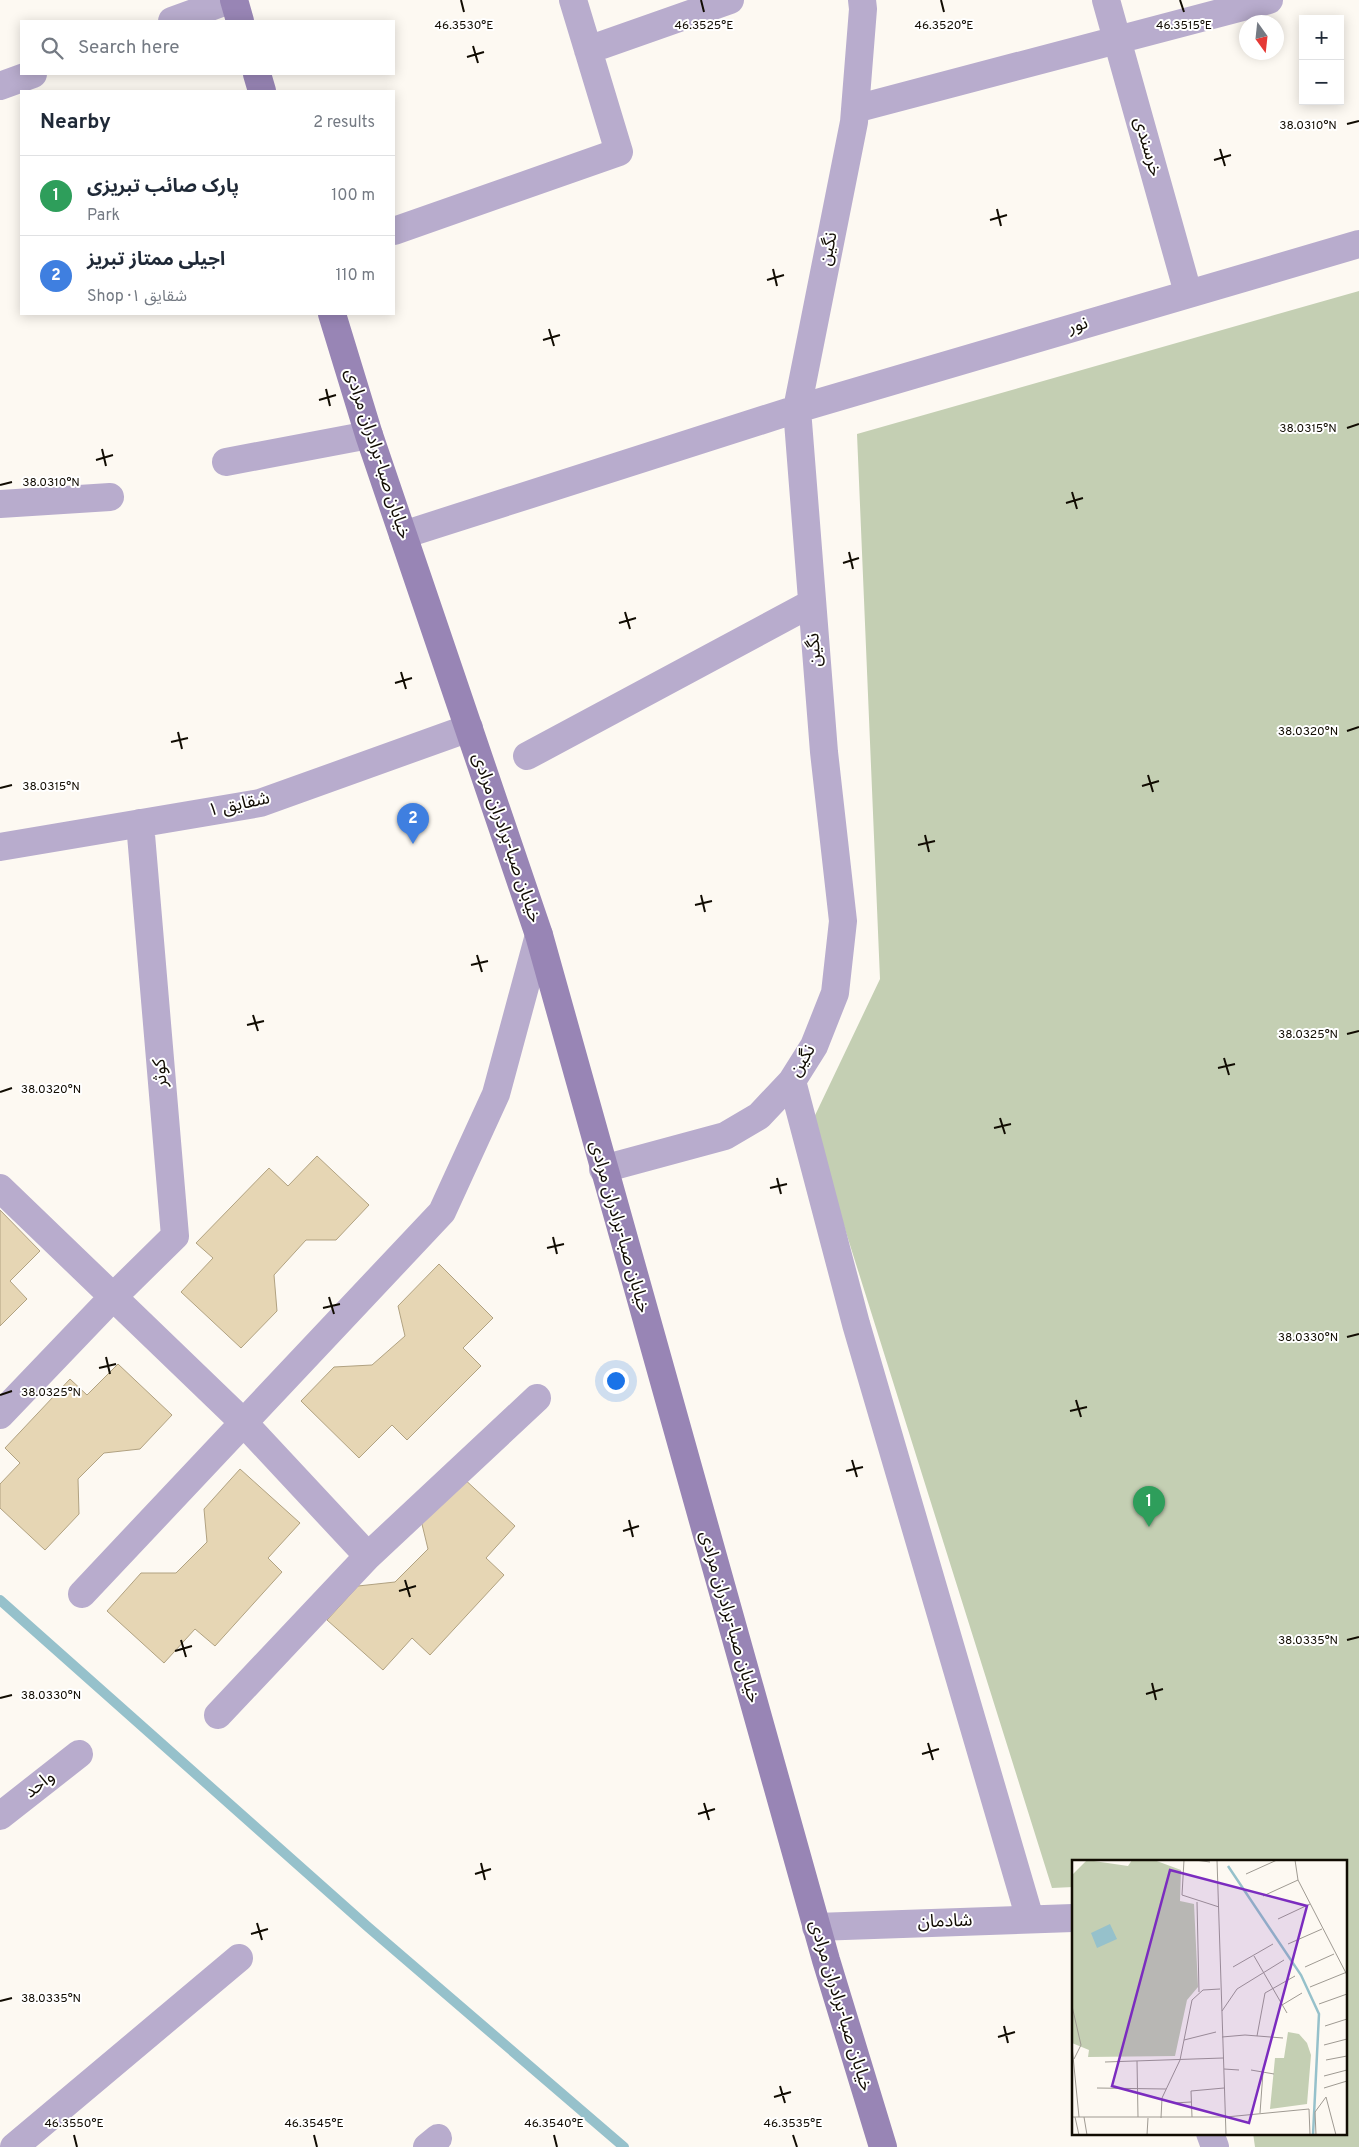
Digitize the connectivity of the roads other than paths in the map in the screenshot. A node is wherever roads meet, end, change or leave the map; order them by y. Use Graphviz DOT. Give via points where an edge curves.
graph roads {
  1 [pos="229,0"];
  2 [pos="234,0"];
  3 [pos="573,0"];
  4 [pos="730,0"];
  5 [pos="862,0"];
  6 [pos="1106,0"];
  7 [pos="1269,0"];
  8 [pos="175,20"];
  9 [pos="240,20"];
  10 [pos="1118,39"];
  11 [pos="588,50"];
  12 [pos="29,75"];
  13 [pos="257,75"];
  14 [pos="0,86"];
  15 [pos="262,90"];
  16 [pos="855,109"];
  17 [pos="395,231"];
  18 [pos="1359,244"];
  19 [pos="1188,293"];
  20 [pos="332,315"];
  21 [pos="797,410"];
  22 [pos="369,435"];
  23 [pos="226,462"];
  24 [pos="110,497"];
  25 [pos="0,504"];
  26 [pos="403,535"];
  27 [pos="812,603"];
  28 [pos="469,728"];
  29 [pos="527,756"];
  30 [pos="140,823"];
  31 [pos="0,847"];
  32 [pos="539,935"];
  33 [pos="792,1081"];
  34 [pos="603,1169"];
  35 [pos="0,1188"];
  36 [pos="113,1297"];
  37 [pos="536,1398"];
  38 [pos="0,1415"];
  39 [pos="243,1422"];
  40 [pos="368,1556"];
  41 [pos="82,1594"];
  42 [pos="218,1714"];
  43 [pos="79,1754"];
  44 [pos="0,1816"];
  45 [pos="1072,1918"];
  46 [pos="1030,1919"];
  47 [pos="816,1927"];
  48 [pos="239,1958"];
  49 [pos="1210,2134"];
  50 [pos="14,2147"];
  51 [pos="883,2147"];
  52 [pos="1215,2147"];
  1 -- 8 [label="street"];
  2 -- 9 [label="main road"];
  3 -- 11 [label="street"];
  4 -- 11 [label="street"];
  5 -- 16 [label="street, نگین"];
  6 -- 10 [label="street, خرسندی"];
  7 -- 10 [label="street"];
  10 -- 16 [label="street"];
  10 -- 19 [label="street, خرسندی"];
  11 -- 17 [label="street" via="619,152"];
  12 -- 14 [label="street"];
  13 -- 15 [label="main road"];
  16 -- 21 [label="street, نگین"];
  18 -- 19 [label="street, نور"];
  19 -- 21 [label="street, نور"];
  20 -- 22 [label="main road, خیابان صبا-برادران مرادی"];
  21 -- 26 [label="street, نور"];
  21 -- 27 [label="street, نگین"];
  22 -- 23 [label="street"];
  22 -- 26 [label="main road, خیابان صبا-برادران مرادی"];
  24 -- 25 [label="street"];
  26 -- 28 [label="main road, خیابان صبا-برادران مرادی"];
  27 -- 29 [label="street"];
  27 -- 33 [label="street, نگین" via="824,752 844,921 835,993 814,1046"];
  28 -- 30 [label="street, شقایق ۱" via="260,803"];
  28 -- 32 [label="main road, خیابان صبا-برادران مرادی"];
  30 -- 31 [label="street, شقایق ۱"];
  30 -- 36 [label="street, کوثر" via="175,1236"];
  32 -- 34 [label="main road, خیابان صبا-برادران مرادی"];
  32 -- 39 [label="street" via="496,1094 442,1212"];
  33 -- 34 [label="street, نگین" via="759,1116 725,1136"];
  33 -- 46 [label="street" via="856,1324"];
  34 -- 47 [label="main road, خیابان صبا-برادران مرادی"];
  35 -- 36 [label="street"];
  36 -- 38 [label="street"];
  36 -- 39 [label="street"];
  37 -- 40 [label="street"];
  39 -- 40 [label="street"];
  39 -- 41 [label="street"];
  40 -- 42 [label="street"];
  43 -- 44 [label="street, واحد"];
  45 -- 46 [label="street, شادمان"];
  46 -- 47 [label="street, شادمان"];
  47 -- 51 [label="main road, خیابان صبا-برادران مرادی"];
  48 -- 50 [label="street"];
  49 -- 52 [label="street"];
}
